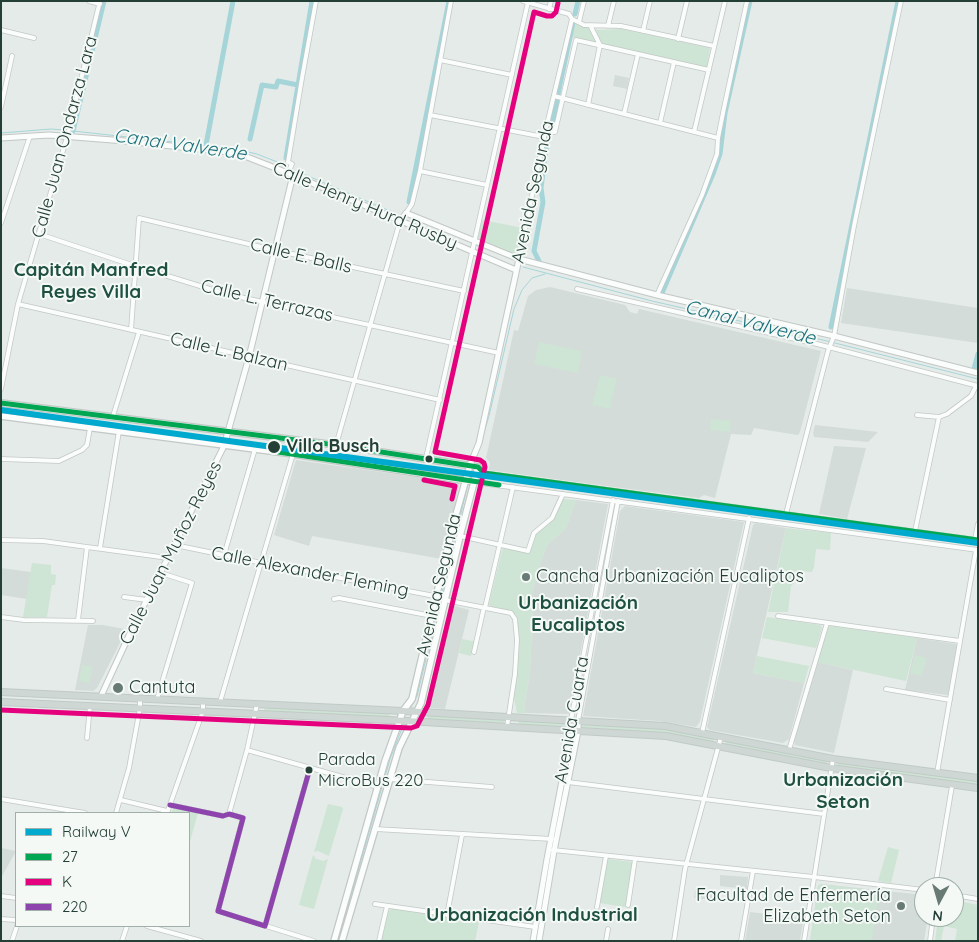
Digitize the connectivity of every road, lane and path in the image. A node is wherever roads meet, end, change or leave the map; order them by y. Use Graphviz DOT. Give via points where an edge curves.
graph roads {
  1 [pos="89,1"];
  2 [pos="316,1"];
  3 [pos="451,1"];
  4 [pos="551,1"];
  5 [pos="584,1"];
  6 [pos="614,1"];
  7 [pos="650,1"];
  8 [pos="687,1"];
  9 [pos="724,1"];
  10 [pos="747,1"];
  11 [pos="901,1"];
  12 [pos="526,2"];
  13 [pos="100,3"];
  14 [pos="549,9"];
  15 [pos="572,19"];
  16 [pos="579,22"];
  17 [pos="590,25"];
  18 [pos="608,26"];
  19 [pos="1,30"];
  20 [pos="643,30"];
  21 [pos="34,38"];
  22 [pos="678,39"];
  23 [pos="600,45"];
  24 [pos="714,46"];
  25 [pos="638,54"];
  26 [pos="12,56"];
  27 [pos="440,60"];
  28 [pos="674,62"];
  29 [pos="708,70"];
  30 [pos="512,75"];
  31 [pos="554,96"];
  32 [pos="562,98"];
  33 [pos="588,105"];
  34 [pos="1,107"];
  35 [pos="624,114"];
  36 [pos="430,115"];
  37 [pos="660,123"];
  38 [pos="499,128"];
  39 [pos="694,132"];
  40 [pos="545,135"];
  41 [pos="30,136"];
  42 [pos="1,138"];
  43 [pos="67,138"];
  44 [pos="718,138"];
  45 [pos="420,171"];
  46 [pos="291,174"];
  47 [pos="487,185"];
  48 [pos="406,213"];
  49 [pos="400,221"];
  50 [pos="1,223"];
  51 [pos="39,234"];
  52 [pos="475,241"];
  53 [pos="274,250"];
  54 [pos="473,252"];
  55 [pos="519,259"];
  56 [pos="135,266"];
  57 [pos="516,270"];
  58 [pos="384,275"];
  59 [pos="577,289"];
  60 [pos="464,291"];
  61 [pos="657,295"];
  62 [pos="262,302"];
  63 [pos="18,304"];
  64 [pos="370,325"];
  65 [pos="132,330"];
  66 [pos="139,332"];
  67 [pos="833,338"];
  68 [pos="453,344"];
  69 [pos="831,346"];
  70 [pos="499,354"];
  71 [pos="249,357"];
  72 [pos="978,374"];
  73 [pos="354,380"];
  74 [pos="977,386"];
  75 [pos="1,389"];
  76 [pos="440,400"];
  77 [pos="1,402"];
  78 [pos="917,415"];
  79 [pos="1,416"];
  80 [pos="113,416"];
  81 [pos="938,417"];
  82 [pos="90,428"];
  83 [pos="119,431"];
  84 [pos="229,432"];
  85 [pos="336,445"];
  86 [pos="224,446"];
  87 [pos="255,449"];
  88 [pos="293,454"];
  89 [pos="1,458"];
  90 [pos="426,458"];
  91 [pos="470,465"];
  92 [pos="478,467"];
  93 [pos="465,480"];
  94 [pos="473,482"];
  95 [pos="513,487"];
  96 [pos="563,494"];
  97 [pos="613,500"];
  98 [pos="618,501"];
  99 [pos="786,514"];
  100 [pos="750,518"];
  101 [pos="978,524"];
  102 [pos="915,531"];
  103 [pos="460,536"];
  104 [pos="976,539"];
  105 [pos="1,540"];
  106 [pos="175,545"];
  107 [pos="500,545"];
  108 [pos="87,547"];
  109 [pos="100,548"];
  110 [pos="977,550"];
  111 [pos="224,555"];
  112 [pos="168,558"];
  113 [pos="262,563"];
  114 [pos="161,573"];
  115 [pos="437,596"];
  116 [pos="124,597"];
  117 [pos="334,599"];
  118 [pos="445,599"];
  119 [pos="147,600"];
  120 [pos="485,608"];
  121 [pos="1,616"];
  122 [pos="432,616"];
  123 [pos="778,616"];
  124 [pos="78,620"];
  125 [pos="93,621"];
  126 [pos="827,623"];
  127 [pos="586,640"];
  128 [pos="592,641"];
  129 [pos="960,641"];
  130 [pos="474,652"];
  131 [pos="886,689"];
  132 [pos="1,692"];
  133 [pos="101,696"];
  134 [pos="140,698"];
  135 [pos="157,699"];
  136 [pos="950,700"];
  137 [pos="203,701"];
  138 [pos="1,702"];
  139 [pos="220,702"];
  140 [pos="257,704"];
  141 [pos="90,706"];
  142 [pos="140,708"];
  143 [pos="391,710"];
  144 [pos="403,711"];
  145 [pos="203,712"];
  146 [pos="416,712"];
  147 [pos="429,712"];
  148 [pos="256,714"];
  149 [pos="508,717"];
  150 [pos="389,720"];
  151 [pos="400,720"];
  152 [pos="411,721"];
  153 [pos="574,721"];
  154 [pos="427,722"];
  155 [pos="507,727"];
  156 [pos="574,731"];
  157 [pos="702,733"];
  158 [pos="721,737"];
  159 [pos="87,738"];
  160 [pos="718,747"];
  161 [pos="247,750"];
  162 [pos="789,750"];
  163 [pos="833,759"];
  164 [pos="310,768"];
  165 [pos="831,768"];
  166 [pos="937,774"];
  167 [pos="978,778"];
  168 [pos="389,779"];
  169 [pos="568,782"];
  170 [pos="952,786"];
  171 [pos="378,787"];
  172 [pos="492,787"];
  173 [pos="978,788"];
  174 [pos="1,799"];
  175 [pos="704,799"];
  176 [pos="120,800"];
  177 [pos="170,805"];
  178 [pos="79,812"];
  179 [pos="116,812"];
  180 [pos="167,812"];
  181 [pos="229,814"];
  182 [pos="824,814"];
  183 [pos="374,829"];
  184 [pos="462,835"];
  185 [pos="553,840"];
  186 [pos="551,850"];
  187 [pos="606,856"];
  188 [pos="635,860"];
  189 [pos="687,865"];
  190 [pos="753,871"];
  191 [pos="814,877"];
  192 [pos="937,877"];
  193 [pos="914,889"];
  194 [pos="1,896"];
  195 [pos="964,897"];
  196 [pos="15,898"];
  197 [pos="978,899"];
  198 [pos="375,904"];
  199 [pos="628,905"];
  200 [pos="387,906"];
  201 [pos="597,907"];
  202 [pos="446,915"];
  203 [pos="1,919"];
  204 [pos="15,920"];
  205 [pos="265,926"];
  206 [pos="17,927"];
  207 [pos="127,927"];
  208 [pos="151,927"];
  209 [pos="932,927"];
  210 [pos="535,928"];
  211 [pos="608,929"];
  212 [pos="12,941"];
  213 [pos="122,941"];
  214 [pos="201,941"];
  215 [pos="314,941"];
  216 [pos="334,941"];
  217 [pos="342,941"];
  218 [pos="379,941"];
  219 [pos="533,941"];
  220 [pos="539,941"];
  221 [pos="606,941"];
  222 [pos="674,941"];
  223 [pos="741,941"];
  224 [pos="804,941"];
  225 [pos="930,941"];
  1 -- 13 [label="street"];
  2 -- 46 [label="street" via="290,163"];
  3 -- 27 [label="street"];
  4 -- 14 [label="street"];
  5 -- 16 [label="street"];
  6 -- 18 [label="street"];
  7 -- 20 [label="street"];
  8 -- 22 [label="street"];
  9 -- 24 [label="street"];
  10 -- 44 [label="street"];
  11 -- 67 [label="street"];
  12 -- 14 [label="street"];
  12 -- 30 [label="street"];
  13 -- 43 [label="street, Calle Juan Ondarza Lara"];
  14 -- 15 [label="street" via="569,14"];
  15 -- 16 [label="street"];
  15 -- 31 [label="street, Avenida Segunda"];
  16 -- 17 [label="street"];
  17 -- 18 [label="street"];
  17 -- 23 [label="street"];
  18 -- 20 [label="street"];
  19 -- 21 [label="street"];
  20 -- 22 [label="street"];
  22 -- 24 [label="street"];
  23 -- 25 [label="street"];
  23 -- 32 [label="street" via="576,40"];
  23 -- 33 [label="street"];
  24 -- 29 [label="street"];
  25 -- 28 [label="street"];
  25 -- 35 [label="street"];
  26 -- 34 [label="street"];
  27 -- 30 [label="street"];
  27 -- 36 [label="street"];
  28 -- 29 [label="street"];
  28 -- 37 [label="street"];
  29 -- 39 [label="street"];
  30 -- 38 [label="street"];
  31 -- 32 [label="street"];
  31 -- 40 [label="street, Avenida Segunda"];
  32 -- 33 [label="street"];
  32 -- 40 [label="street" via="555,132"];
  33 -- 35 [label="street"];
  35 -- 37 [label="street"];
  36 -- 38 [label="street"];
  36 -- 45 [label="street"];
  37 -- 39 [label="street"];
  38 -- 40 [label="street"];
  38 -- 47 [label="street"];
  39 -- 44 [label="street"];
  40 -- 55 [label="street, Avenida Segunda"];
  41 -- 42 [label="street, Calle Henry Hurd Rusby"];
  41 -- 43 [label="street, Calle Henry Hurd Rusby"];
  41 -- 50 [label="street"];
  43 -- 46 [label="street, Calle Henry Hurd Rusby" via="237,153"];
  43 -- 51 [label="street, Calle Juan Ondarza Lara"];
  44 -- 61 [label="street" via="717,154 702,195"];
  45 -- 47 [label="street"];
  45 -- 48 [label="street" via="412,204"];
  46 -- 49 [label="street, Calle Henry Hurd Rusby"];
  46 -- 53 [label="street, Calle Juan Muñoz Reyes"];
  47 -- 52 [label="street"];
  48 -- 49 [label="street"];
  48 -- 52 [label="street, Calle Henry Hurd Rusby"];
  49 -- 54 [label="street, Calle Henry Hurd Rusby"];
  49 -- 58 [label="street"];
  51 -- 56 [label="street, Calle L. Terrazas"];
  51 -- 63 [label="street, Calle Juan Ondarza Lara"];
  52 -- 54 [label="street"];
  52 -- 55 [label="street, Calle Henry Hurd Rusby"];
  53 -- 56 [label="street, Calle E. Balls" via="138,218"];
  53 -- 58 [label="street, Calle E. Balls"];
  53 -- 62 [label="street, Calle Juan Muñoz Reyes"];
  54 -- 57 [label="street, Calle Henry Hurd Rusby"];
  54 -- 60 [label="street"];
  55 -- 57 [label="street, Avenida Segunda"];
  55 -- 61 [label="street, Calle Henry Hurd Rusby"];
  56 -- 62 [label="street, Calle L. Terrazas"];
  56 -- 65 [label="street"];
  57 -- 70 [label="street, Avenida Segunda"];
  58 -- 60 [label="street, Calle E. Balls"];
  58 -- 64 [label="street"];
  59 -- 69 [label="street"];
  60 -- 68 [label="street"];
  61 -- 67 [label="street, Calle Henry Hurd Rusby"];
  62 -- 64 [label="street, Calle L. Terrazas"];
  62 -- 71 [label="street, Calle Juan Muñoz Reyes"];
  63 -- 65 [label="street, Calle L. Balzan"];
  63 -- 75 [label="street, Calle Juan Ondarza Lara"];
  64 -- 68 [label="street, Calle L. Terrazas"];
  64 -- 73 [label="street"];
  65 -- 66 [label="street, Calle L. Balzan"];
  66 -- 71 [label="street, Calle L. Balzan"];
  66 -- 80 [label="street"];
  67 -- 69 [label="street"];
  67 -- 72 [label="street, Calle Henry Hurd Rusby"];
  68 -- 70 [label="street, Calle L. Terrazas"];
  68 -- 76 [label="street"];
  69 -- 74 [label="street"];
  69 -- 99 [label="street"];
  70 -- 91 [label="street, Avenida Segunda" via="479,443"];
  71 -- 73 [label="street, Calle L. Balzan"];
  71 -- 84 [label="street, Calle Juan Muñoz Reyes"];
  73 -- 76 [label="street, Calle L. Balzan"];
  73 -- 85 [label="street"];
  74 -- 81 [label="street" via="971,396"];
  76 -- 90 [label="street"];
  77 -- 80 [label="main road"];
  78 -- 81 [label="street"];
  79 -- 82 [label="main road"];
  80 -- 84 [label="main road"];
  81 -- 102 [label="street"];
  82 -- 83 [label="main road"];
  82 -- 89 [label="street" via="87,445 59,461"];
  83 -- 86 [label="main road"];
  83 -- 109 [label="street"];
  84 -- 85 [label="main road"];
  84 -- 86 [label="street, Calle Juan Muñoz Reyes"];
  85 -- 90 [label="main road"];
  86 -- 87 [label="main road"];
  86 -- 106 [label="street, Calle Juan Muñoz Reyes"];
  87 -- 88 [label="main road"];
  87 -- 111 [label="street"];
  88 -- 93 [label="main road"];
  88 -- 113 [label="street"];
  90 -- 91 [label="main road"];
  91 -- 92 [label="main road"];
  91 -- 93 [label="main road, Avenida Segunda"];
  92 -- 94 [label="main road, Avenida Segunda"];
  92 -- 99 [label="street" via="484,473"];
  93 -- 94 [label="main road"];
  93 -- 115 [label="main road, Avenida Segunda"];
  94 -- 95 [label="street"];
  94 -- 103 [label="main road, Avenida Segunda"];
  95 -- 96 [label="street"];
  95 -- 107 [label="street"];
  96 -- 97 [label="street"];
  96 -- 107 [label="street" via="552,518 534,533 528,551"];
  97 -- 98 [label="street"];
  97 -- 127 [label="street, Avenida Cuarta"];
  98 -- 100 [label="street"];
  98 -- 128 [label="street, Avenida Cuarta"];
  99 -- 102 [label="street"];
  100 -- 110 [label="street"];
  100 -- 157 [label="street"];
  101 -- 104 [label="street"];
  102 -- 104 [label="street"];
  103 -- 107 [label="street"];
  103 -- 118 [label="main road, Avenida Segunda"];
  105 -- 108 [label="street"];
  106 -- 111 [label="street, Calle Alexander Fleming"];
  106 -- 112 [label="street, Calle Juan Muñoz Reyes"];
  107 -- 120 [label="street"];
  108 -- 109 [label="street"];
  108 -- 124 [label="street"];
  109 -- 112 [label="street"];
  110 -- 129 [label="street"];
  111 -- 113 [label="street, Calle Alexander Fleming"];
  112 -- 114 [label="street, Calle Juan Muñoz Reyes"];
  113 -- 115 [label="street, Calle Alexander Fleming"];
  113 -- 139 [label="street"];
  114 -- 119 [label="street, Calle Juan Muñoz Reyes"];
  114 -- 135 [label="street" via="192,583"];
  115 -- 118 [label="street, Calle Alexander Fleming"];
  115 -- 122 [label="main road, Avenida Segunda"];
  116 -- 119 [label="street"];
  117 -- 122 [label="street"];
  118 -- 120 [label="street, Calle Alexander Fleming"];
  118 -- 146 [label="main road, Avenida Segunda" via="421,703"];
  119 -- 133 [label="street, Calle Juan Muñoz Reyes"];
  120 -- 130 [label="street"];
  120 -- 149 [label="street, Calle Alexander Fleming" via="510,612 516,623 516,665"];
  121 -- 124 [label="street" via="24,620"];
  122 -- 144 [label="main road, Avenida Segunda" via="412,699"];
  123 -- 126 [label="street"];
  124 -- 125 [label="street"];
  126 -- 129 [label="street"];
  126 -- 162 [label="street"];
  127 -- 128 [label="street"];
  127 -- 153 [label="street, Avenida Cuarta"];
  128 -- 153 [label="street, Avenida Cuarta"];
  129 -- 136 [label="street"];
  131 -- 136 [label="street"];
  132 -- 133 [label="main road"];
  133 -- 134 [label="main road"];
  134 -- 135 [label="main road"];
  134 -- 142 [label="street"];
  135 -- 137 [label="main road"];
  136 -- 166 [label="street"];
  137 -- 139 [label="main road"];
  137 -- 145 [label="street"];
  138 -- 141 [label="main road"];
  139 -- 140 [label="main road"];
  140 -- 143 [label="main road"];
  140 -- 148 [label="street"];
  141 -- 142 [label="main road"];
  141 -- 159 [label="street"];
  142 -- 145 [label="main road"];
  142 -- 176 [label="street"];
  143 -- 144 [label="main road"];
  143 -- 150 [label="main road"];
  144 -- 146 [label="main road"];
  144 -- 151 [label="main road, Avenida Segunda"];
  145 -- 148 [label="main road"];
  145 -- 177 [label="street"];
  146 -- 147 [label="main road"];
  146 -- 152 [label="main road, Avenida Segunda"];
  147 -- 149 [label="main road"];
  147 -- 154 [label="main road" via="424,716"];
  148 -- 150 [label="main road"];
  148 -- 161 [label="street"];
  149 -- 153 [label="main road"];
  149 -- 155 [label="street"];
  150 -- 151 [label="main road"];
  151 -- 152 [label="main road"];
  151 -- 171 [label="main road, Avenida Segunda"];
  152 -- 154 [label="main road"];
  152 -- 168 [label="main road, Avenida Segunda"];
  153 -- 156 [label="street, Avenida Cuarta"];
  153 -- 157 [label="main road" via="665,726"];
  154 -- 155 [label="main road"];
  155 -- 156 [label="main road"];
  156 -- 160 [label="main road" via="666,736"];
  156 -- 169 [label="street, Avenida Cuarta"];
  156 -- 185 [label="street, Avenida Cuarta"];
  157 -- 158 [label="main road"];
  158 -- 160 [label="street"];
  158 -- 162 [label="main road"];
  160 -- 165 [label="main road"];
  160 -- 175 [label="street"];
  161 -- 164 [label="street"];
  161 -- 181 [label="street"];
  162 -- 163 [label="main road"];
  163 -- 165 [label="street"];
  163 -- 166 [label="main road"];
  164 -- 171 [label="street"];
  164 -- 205 [label="street"];
  165 -- 170 [label="main road"];
  165 -- 182 [label="street"];
  166 -- 167 [label="main road"];
  168 -- 172 [label="street"];
  168 -- 183 [label="main road, Avenida Segunda"];
  169 -- 175 [label="street"];
  169 -- 185 [label="street, Avenida Cuarta"];
  170 -- 173 [label="main road"];
  170 -- 192 [label="street"];
  171 -- 216 [label="main road, Avenida Segunda"];
  174 -- 178 [label="street"];
  175 -- 182 [label="street"];
  175 -- 189 [label="street"];
  176 -- 179 [label="street"];
  176 -- 180 [label="street"];
  177 -- 180 [label="street"];
  177 -- 181 [label="street" via="223,816"];
  181 -- 205 [label="street" via="243,818 218,911"];
  182 -- 191 [label="street"];
  183 -- 184 [label="street"];
  183 -- 217 [label="main road, Avenida Segunda"];
  184 -- 185 [label="street"];
  184 -- 202 [label="street"];
  185 -- 186 [label="street, Avenida Cuarta"];
  186 -- 187 [label="street"];
  186 -- 210 [label="street, Avenida Cuarta"];
  186 -- 220 [label="street, Avenida Cuarta"];
  187 -- 188 [label="street"];
  187 -- 201 [label="street"];
  188 -- 189 [label="street"];
  188 -- 199 [label="street"];
  189 -- 190 [label="street"];
  189 -- 222 [label="street"];
  190 -- 191 [label="street"];
  190 -- 223 [label="street"];
  191 -- 193 [label="street"];
  191 -- 224 [label="street"];
  194 -- 196 [label="street"];
  195 -- 197 [label="street"];
  198 -- 200 [label="street"];
  200 -- 202 [label="street"];
  200 -- 218 [label="street"];
  202 -- 210 [label="street"];
  203 -- 204 [label="street"];
  205 -- 215 [label="street"];
  206 -- 212 [label="street"];
  207 -- 213 [label="street"];
  208 -- 214 [label="street"];
  209 -- 225 [label="street"];
  210 -- 219 [label="street, Avenida Cuarta"];
  211 -- 221 [label="street"];
}
